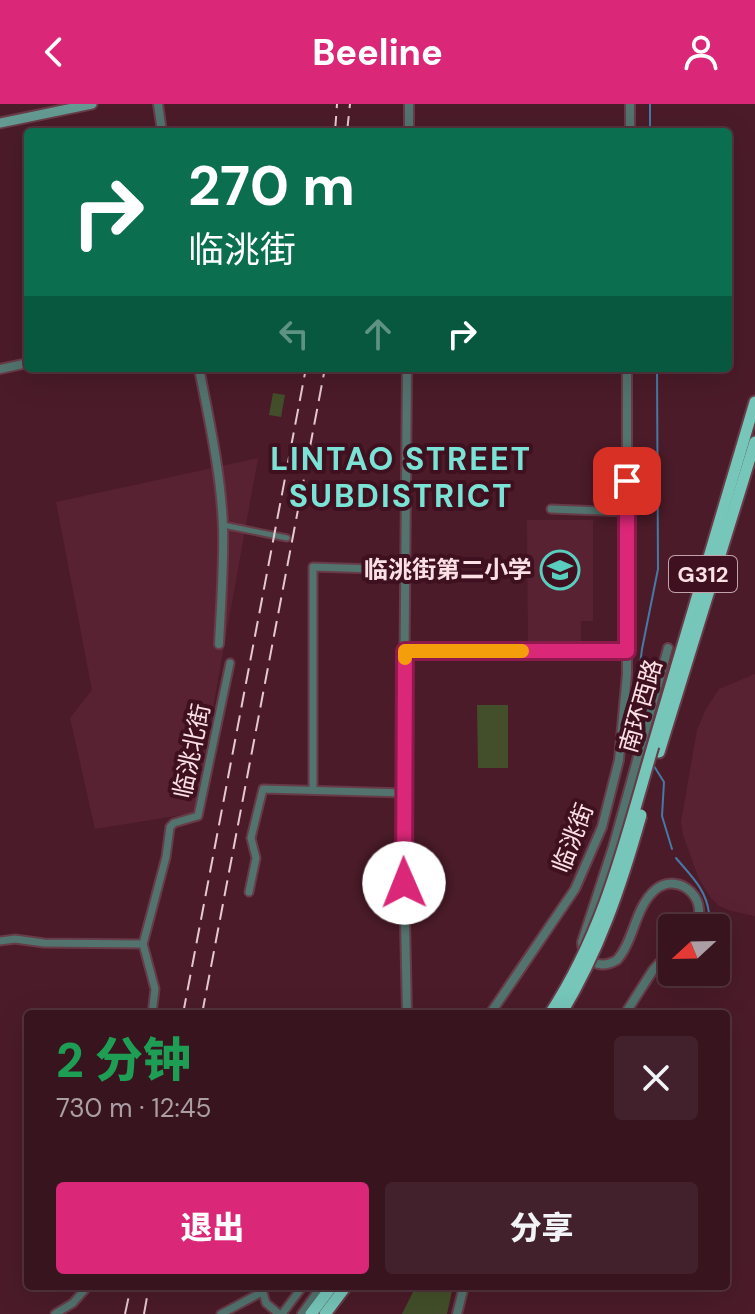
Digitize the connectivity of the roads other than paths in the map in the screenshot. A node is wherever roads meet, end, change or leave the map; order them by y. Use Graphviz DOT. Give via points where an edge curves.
graph roads {
  1 [pos="92,104"];
  2 [pos="158,104"];
  3 [pos="409,104"];
  4 [pos="630,104"];
  5 [pos="0,123"];
  6 [pos="161,128"];
  7 [pos="409,128"];
  8 [pos="630,128"];
  9 [pos="24,364"];
  10 [pos="0,369"];
  11 [pos="200,372"];
  12 [pos="407,372"];
  13 [pos="627,372"];
  14 [pos="755,402"];
  15 [pos="755,442"];
  16 [pos="551,509"];
  17 [pos="627,512"];
  18 [pos="223,525"];
  19 [pos="287,538"];
  20 [pos="405,570"];
  21 [pos="219,644"];
  22 [pos="668,648"];
  23 [pos="405,651"];
  24 [pos="627,651"];
  25 [pos="230,663"];
  26 [pos="656,749"];
  27 [pos="313,790"];
  28 [pos="404,793"];
  29 [pos="249,892"];
  30 [pos="700,914"];
  31 [pos="0,941"];
  32 [pos="143,944"];
  33 [pos="658,964"];
  34 [pos="152,1010"];
  35 [pos="407,1010"];
  36 [pos="493,1010"];
  37 [pos="553,1010"];
  38 [pos="563,1010"];
  39 [pos="628,1010"];
  40 [pos="84,1290"];
  41 [pos="260,1290"];
  42 [pos="262,1290"];
  43 [pos="300,1290"];
  44 [pos="319,1290"];
  45 [pos="329,1290"];
  46 [pos="343,1290"];
  47 [pos="463,1290"];
  48 [pos="55,1314"];
  49 [pos="221,1314"];
  50 [pos="281,1314"];
  51 [pos="302,1314"];
  52 [pos="311,1314"];
  53 [pos="325,1314"];
  54 [pos="457,1314"];
  1 -- 5 [label="main road"];
  2 -- 6 [label="street"];
  3 -- 7 [label="street"];
  4 -- 8 [label="street"];
  9 -- 10 [label="street"];
  11 -- 18 [label="street"];
  12 -- 20 [label="street"];
  13 -- 17 [label="street, 临洮街"];
  14 -- 26 [label="highway, 南环西路 / G312"];
  15 -- 26 [label="highway, 南环西路 / G312"];
  16 -- 17 [label="street"];
  17 -- 24 [label="street, 临洮街"];
  18 -- 19 [label="street"];
  18 -- 21 [label="street"];
  20 -- 23 [label="street"];
  20 -- 27 [label="street" via="313,567"];
  22 -- 30 [label="street" via="582,949 596,964 617,960 648,898 660,886 684,886 697,898"];
  23 -- 24 [label="street"];
  23 -- 28 [label="street"];
  24 -- 36 [label="street, 临洮街" via="619,760 602,827 575,889"];
  25 -- 32 [label="street, 临洮北街" via="198,816 170,827"];
  26 -- 37 [label="highway, 南环西路 / G312, bridge" via="595,933"];
  26 -- 38 [label="highway, 南环西路 / G312, bridge" via="622,884"];
  27 -- 28 [label="street"];
  27 -- 29 [label="street" via="263,789 251,838 256,858"];
  28 -- 35 [label="street"];
  31 -- 32 [label="street"];
  32 -- 34 [label="street, 临洮北街" via="155,989"];
  33 -- 39 [label="street"];
  40 -- 48 [label="street"];
  41 -- 49 [label="street"];
  42 -- 50 [label="street" via="266,1303"];
  43 -- 50 [label="street"];
  44 -- 51 [label="street"];
  45 -- 52 [label="highway"];
  46 -- 53 [label="highway"];
  47 -- 54 [label="street"];
}
